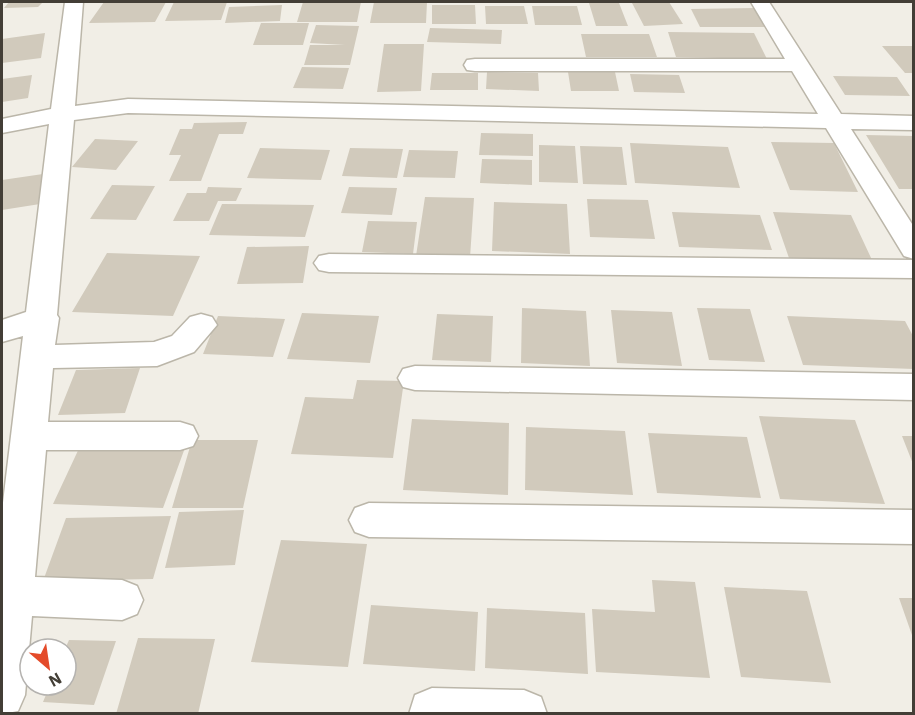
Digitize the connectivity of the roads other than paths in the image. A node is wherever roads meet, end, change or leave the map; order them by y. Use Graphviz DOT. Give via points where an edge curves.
graph roads {
  1 [pos="75,2"];
  2 [pos="760,2"];
  3 [pos="475,65"];
  4 [pos="801,65"];
  5 [pos="556,90"];
  6 [pos="64,114"];
  7 [pos="836,122"];
  8 [pos="914,123"];
  9 [pos="2,126"];
  10 [pos="914,250"];
  11 [pos="329,263"];
  12 [pos="914,269"];
  13 [pos="43,318"];
  14 [pos="201,325"];
  15 [pos="2,331"];
  16 [pos="38,357"];
  17 [pos="416,378"];
  18 [pos="914,387"];
  19 [pos="30,436"];
  20 [pos="180,436"];
  21 [pos="369,520"];
  22 [pos="914,527"];
  23 [pos="12,596"];
  24 [pos="122,600"];
  25 [pos="2,695"];
  26 [pos="432,712"];
  27 [pos="524,714"];
  1 -- 6 [label="street"];
  2 -- 4 [label="street"];
  3 -- 5 [label="street"];
  4 -- 5 [label="street"];
  4 -- 7 [label="street"];
  5 -- 6 [label="street" via="128,106"];
  5 -- 7 [label="street"];
  6 -- 9 [label="street"];
  6 -- 13 [label="street"];
  7 -- 8 [label="street"];
  7 -- 10 [label="street"];
  11 -- 12 [label="street"];
  13 -- 15 [label="street"];
  13 -- 16 [label="street"];
  14 -- 16 [label="street" via="183,344 157,354"];
  16 -- 19 [label="street"];
  17 -- 18 [label="street"];
  19 -- 20 [label="street"];
  19 -- 23 [label="street"];
  21 -- 22 [label="street"];
  23 -- 24 [label="street"];
  23 -- 25 [label="street"];
  26 -- 27 [label="street"];
}
